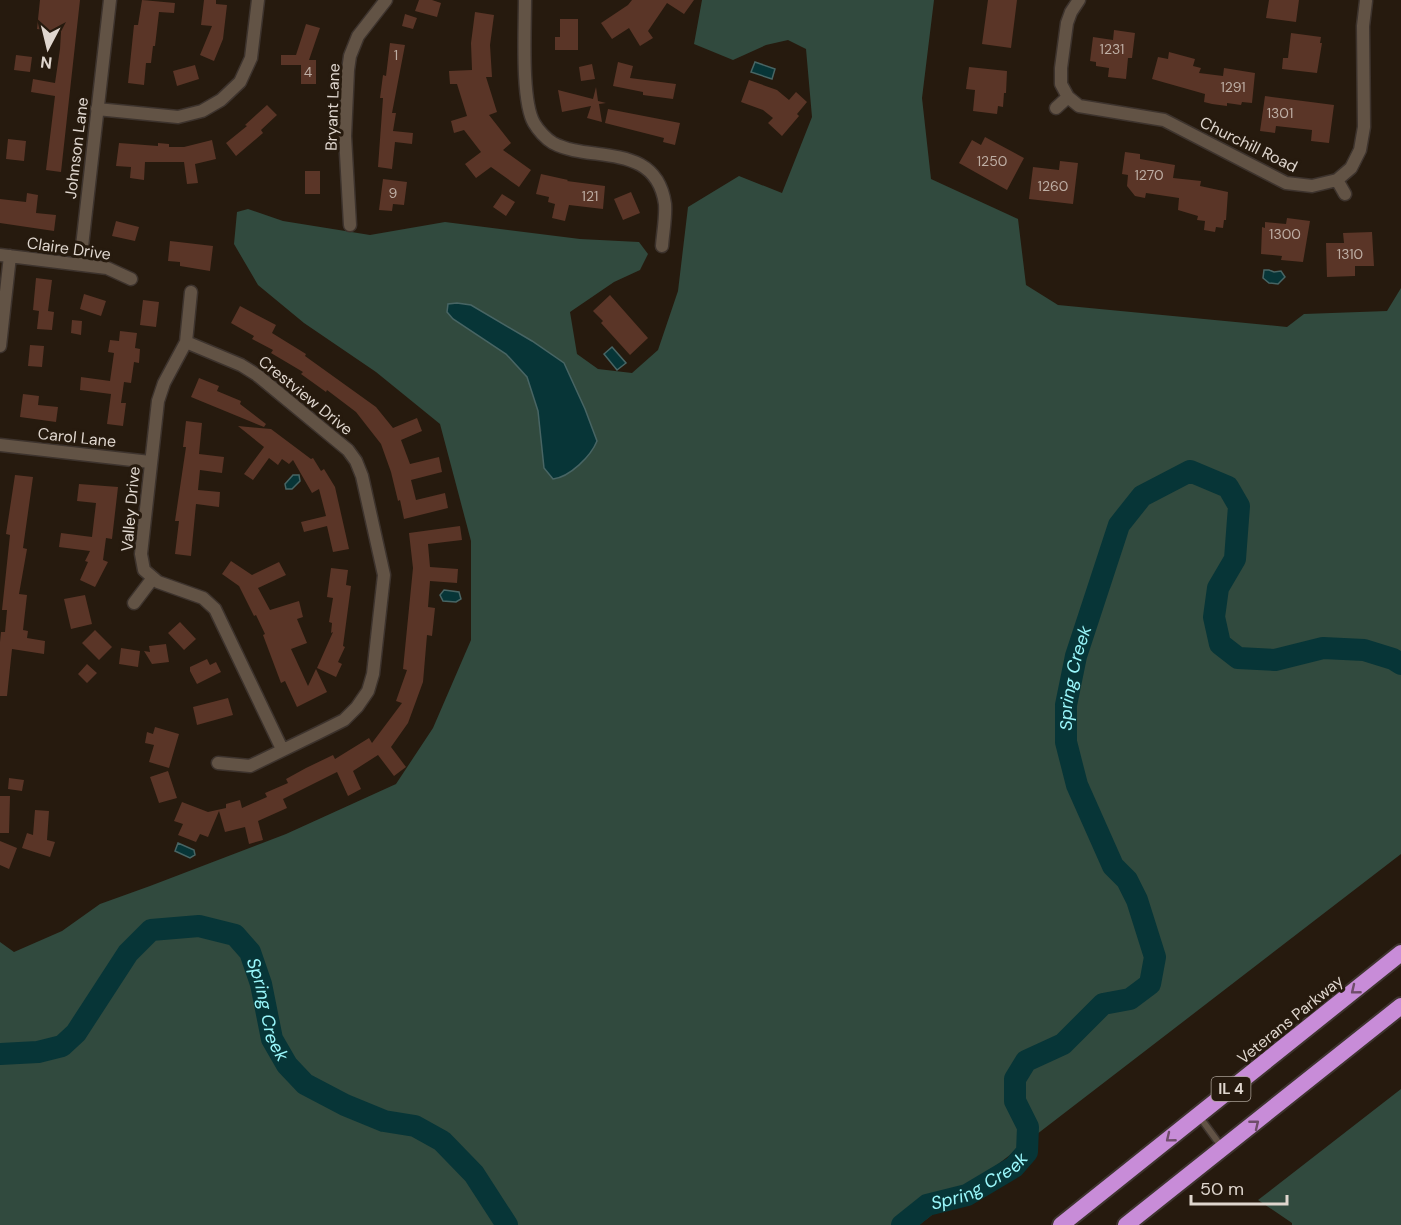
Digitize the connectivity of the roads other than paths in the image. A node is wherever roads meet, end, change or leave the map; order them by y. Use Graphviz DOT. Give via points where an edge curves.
graph roads {
  1 [pos="110,0"];
  2 [pos="258,0"];
  3 [pos="386,0"];
  4 [pos="525,0"];
  5 [pos="1079,0"];
  6 [pos="1366,1"];
  7 [pos="1068,97"];
  8 [pos="1056,108"];
  9 [pos="97,110"];
  10 [pos="1337,180"];
  11 [pos="1345,194"];
  12 [pos="350,225"];
  13 [pos="662,246"];
  14 [pos="5,255"];
  15 [pos="80,264"];
  16 [pos="131,279"];
  17 [pos="191,292"];
  18 [pos="186,342"];
  19 [pos="0,346"];
  20 [pos="0,445"];
  21 [pos="150,462"];
  22 [pos="153,578"];
  23 [pos="134,603"];
  24 [pos="282,749"];
  25 [pos="218,763"];
  26 [pos="1401,953"];
  27 [pos="1401,1006"];
  28 [pos="1198,1115"];
  29 [pos="1223,1149"];
  30 [pos="1061,1225"];
  31 [pos="1126,1225"];
  1 -- 9 [label="street, Johnson Lane"];
  2 -- 9 [label="street" via="251,58 240,82 221,100 202,111 177,117"];
  3 -- 12 [label="street, Bryant Lane" via="358,36 350,56 345,136"];
  4 -- 13 [label="street" via="526,101 534,123 552,142 565,148 629,159 644,168 661,190 665,217"];
  5 -- 7 [label="street" via="1067,23 1061,68 1061,84"];
  6 -- 10 [label="street" via="1364,127 1360,150 1351,168"];
  7 -- 8 [label="street"];
  7 -- 10 [label="street, Churchill Road" via="1079,106 1164,120 1286,183 1311,186"];
  9 -- 15 [label="street, Johnson Lane"];
  10 -- 11 [label="street"];
  14 -- 15 [label="street, Claire Drive"];
  14 -- 19 [label="street"];
  15 -- 16 [label="street, Claire Drive" via="107,268"];
  17 -- 18 [label="street, Valley Drive"];
  18 -- 21 [label="street, Valley Drive" via="158,401"];
  18 -- 24 [label="street, Crestview Drive" via="257,375 348,450 362,476 384,575 374,674 368,692 344,720"];
  20 -- 21 [label="street, Carol Lane"];
  21 -- 22 [label="street, Valley Drive" via="141,554 144,570"];
  22 -- 23 [label="street"];
  22 -- 24 [label="street" via="203,598 215,609"];
  24 -- 25 [label="street, Crestview Drive" via="250,766"];
  26 -- 28 [label="highway, Veterans Parkway / IL 4, one-way"];
  29 -- 27 [label="highway, IL 4, one-way"];
  28 -- 29 [label="lane"];
  28 -- 30 [label="highway, Veterans Parkway / IL 4, one-way"];
  29 -- 31 [label="highway, IL 4"];
}
